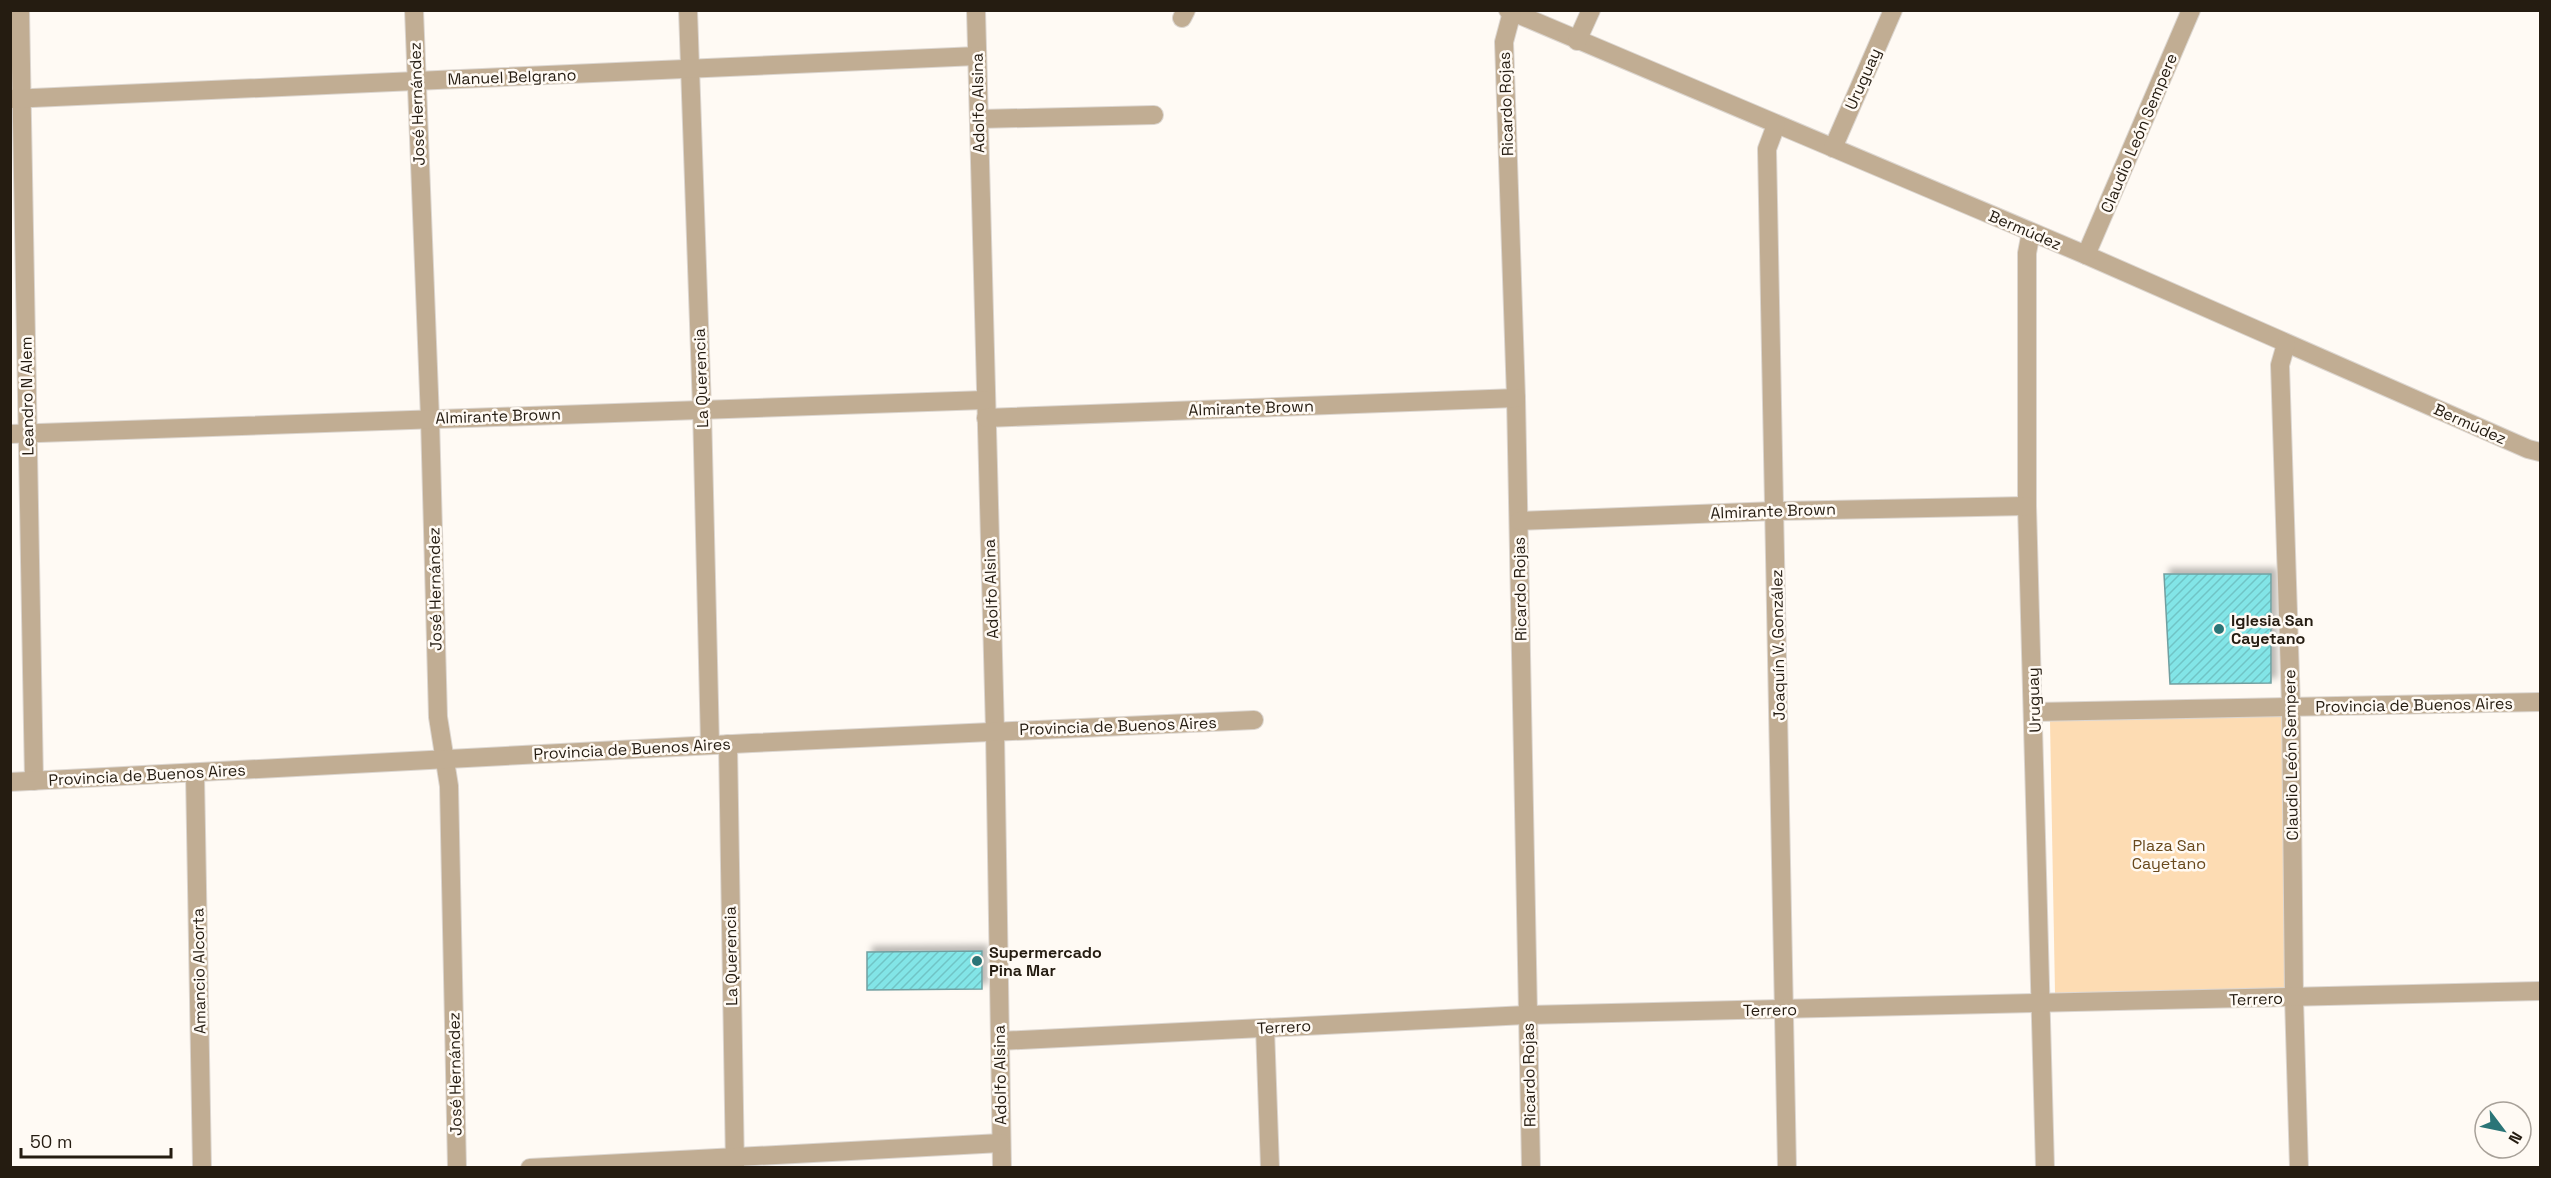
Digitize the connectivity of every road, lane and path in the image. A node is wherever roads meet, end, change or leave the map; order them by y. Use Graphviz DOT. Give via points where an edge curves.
graph roads {
  1 [pos="20,10"];
  2 [pos="414,10"];
  3 [pos="688,10"];
  4 [pos="976,10"];
  5 [pos="1591,10"];
  6 [pos="1893,10"];
  7 [pos="2192,10"];
  8 [pos="1510,11"];
  9 [pos="1577,41"];
  10 [pos="977,56"];
  11 [pos="689,70"];
  12 [pos="416,81"];
  13 [pos="16,99"];
  14 [pos="1154,115"];
  15 [pos="979,120"];
  16 [pos="1776,125"];
  17 [pos="1833,148"];
  18 [pos="2031,232"];
  19 [pos="2086,255"];
  20 [pos="2286,344"];
  21 [pos="1516,398"];
  22 [pos="985,400"];
  23 [pos="702,409"];
  24 [pos="986,418"];
  25 [pos="430,419"];
  26 [pos="19,434"];
  27 [pos="2541,452"];
  28 [pos="2027,506"];
  29 [pos="1775,511"];
  30 [pos="1519,520"];
  31 [pos="2541,702"];
  32 [pos="2291,707"];
  33 [pos="2035,712"];
  34 [pos="1254,720"];
  35 [pos="995,731"];
  36 [pos="719,745"];
  37 [pos="446,759"];
  38 [pos="195,774"];
  39 [pos="34,781"];
  40 [pos="10,782"];
  41 [pos="2541,991"];
  42 [pos="2294,998"];
  43 [pos="2040,1004"];
  44 [pos="1784,1010"];
  45 [pos="1527,1015"];
  46 [pos="1265,1028"];
  47 [pos="1000,1041"];
  48 [pos="1001,1143"];
  49 [pos="735,1162"];
  50 [pos="202,1167"];
  51 [pos="457,1167"];
  52 [pos="530,1167"];
  53 [pos="1002,1167"];
  54 [pos="1270,1167"];
  55 [pos="1531,1167"];
  56 [pos="1787,1167"];
  57 [pos="2045,1167"];
  58 [pos="2299,1167"];
  1 -- 13 [label="street, Leandro N Alem"];
  2 -- 12 [label="street, José Hernández"];
  3 -- 11 [label="street, La Querencia"];
  4 -- 10 [label="street, Adolfo Alsina"];
  5 -- 9 [label="street"];
  6 -- 17 [label="street, Uruguay"];
  7 -- 19 [label="street, Claudio León Sempere"];
  8 -- 9 [label="street, Bermúdez"];
  8 -- 21 [label="street, Ricardo Rojas" via="1504,42"];
  9 -- 16 [label="street, Bermúdez"];
  10 -- 11 [label="street, Manuel Belgrano"];
  10 -- 15 [label="street, Adolfo Alsina"];
  11 -- 12 [label="street, Manuel Belgrano"];
  11 -- 23 [label="street, La Querencia"];
  12 -- 13 [label="street, Manuel Belgrano"];
  12 -- 25 [label="street, José Hernández"];
  13 -- 26 [label="street, Leandro N Alem"];
  14 -- 15 [label="street"];
  15 -- 22 [label="street, Adolfo Alsina"];
  16 -- 17 [label="street, Bermúdez"];
  16 -- 29 [label="street, Joaquín V. González" via="1767,149"];
  17 -- 18 [label="street, Bermúdez"];
  18 -- 19 [label="street, Bermúdez"];
  18 -- 28 [label="street, Uruguay" via="2026,253"];
  19 -- 20 [label="street, Bermúdez"];
  20 -- 27 [label="street, Bermúdez"];
  20 -- 32 [label="street, Claudio León Sempere" via="2280,365"];
  21 -- 24 [label="street, Almirante Brown"];
  21 -- 30 [label="street, Ricardo Rojas"];
  22 -- 23 [label="street, Almirante Brown"];
  22 -- 24 [label="street, Adolfo Alsina"];
  23 -- 25 [label="street, Almirante Brown"];
  23 -- 36 [label="street, La Querencia"];
  24 -- 35 [label="street, Adolfo Alsina"];
  25 -- 26 [label="street, Almirante Brown"];
  25 -- 37 [label="street, José Hernández" via="438,717"];
  26 -- 39 [label="street, Leandro N Alem"];
  28 -- 29 [label="street, Almirante Brown"];
  28 -- 33 [label="street, Uruguay"];
  29 -- 30 [label="street, Almirante Brown"];
  29 -- 44 [label="street, Joaquín V. González"];
  30 -- 45 [label="street, Ricardo Rojas"];
  31 -- 32 [label="street, Provincia de Buenos Aires"];
  32 -- 33 [label="street, Provincia de Buenos Aires"];
  32 -- 42 [label="street, Claudio León Sempere"];
  33 -- 43 [label="street, Uruguay"];
  34 -- 35 [label="street, Provincia de Buenos Aires"];
  35 -- 36 [label="street, Provincia de Buenos Aires"];
  35 -- 47 [label="street, Adolfo Alsina"];
  36 -- 37 [label="street, Provincia de Buenos Aires"];
  36 -- 49 [label="street, La Querencia"];
  37 -- 38 [label="street, Provincia de Buenos Aires"];
  37 -- 51 [label="street, José Hernández"];
  38 -- 39 [label="street, Provincia de Buenos Aires"];
  38 -- 50 [label="street, Amancio Alcorta"];
  39 -- 40 [label="street, Provincia de Buenos Aires"];
  41 -- 42 [label="street, Terrero"];
  42 -- 43 [label="street, Terrero"];
  42 -- 58 [label="street, Claudio León Sempere"];
  43 -- 44 [label="street, Terrero"];
  43 -- 57 [label="street, Uruguay"];
  44 -- 45 [label="street, Terrero"];
  44 -- 56 [label="street, Joaquín V. González"];
  45 -- 46 [label="street, Terrero"];
  45 -- 55 [label="street, Ricardo Rojas"];
  46 -- 47 [label="street, Terrero"];
  46 -- 54 [label="street"];
  47 -- 48 [label="street, Adolfo Alsina"];
  48 -- 49 [label="street"];
  48 -- 53 [label="street, Adolfo Alsina"];
  49 -- 52 [label="street"];
}
